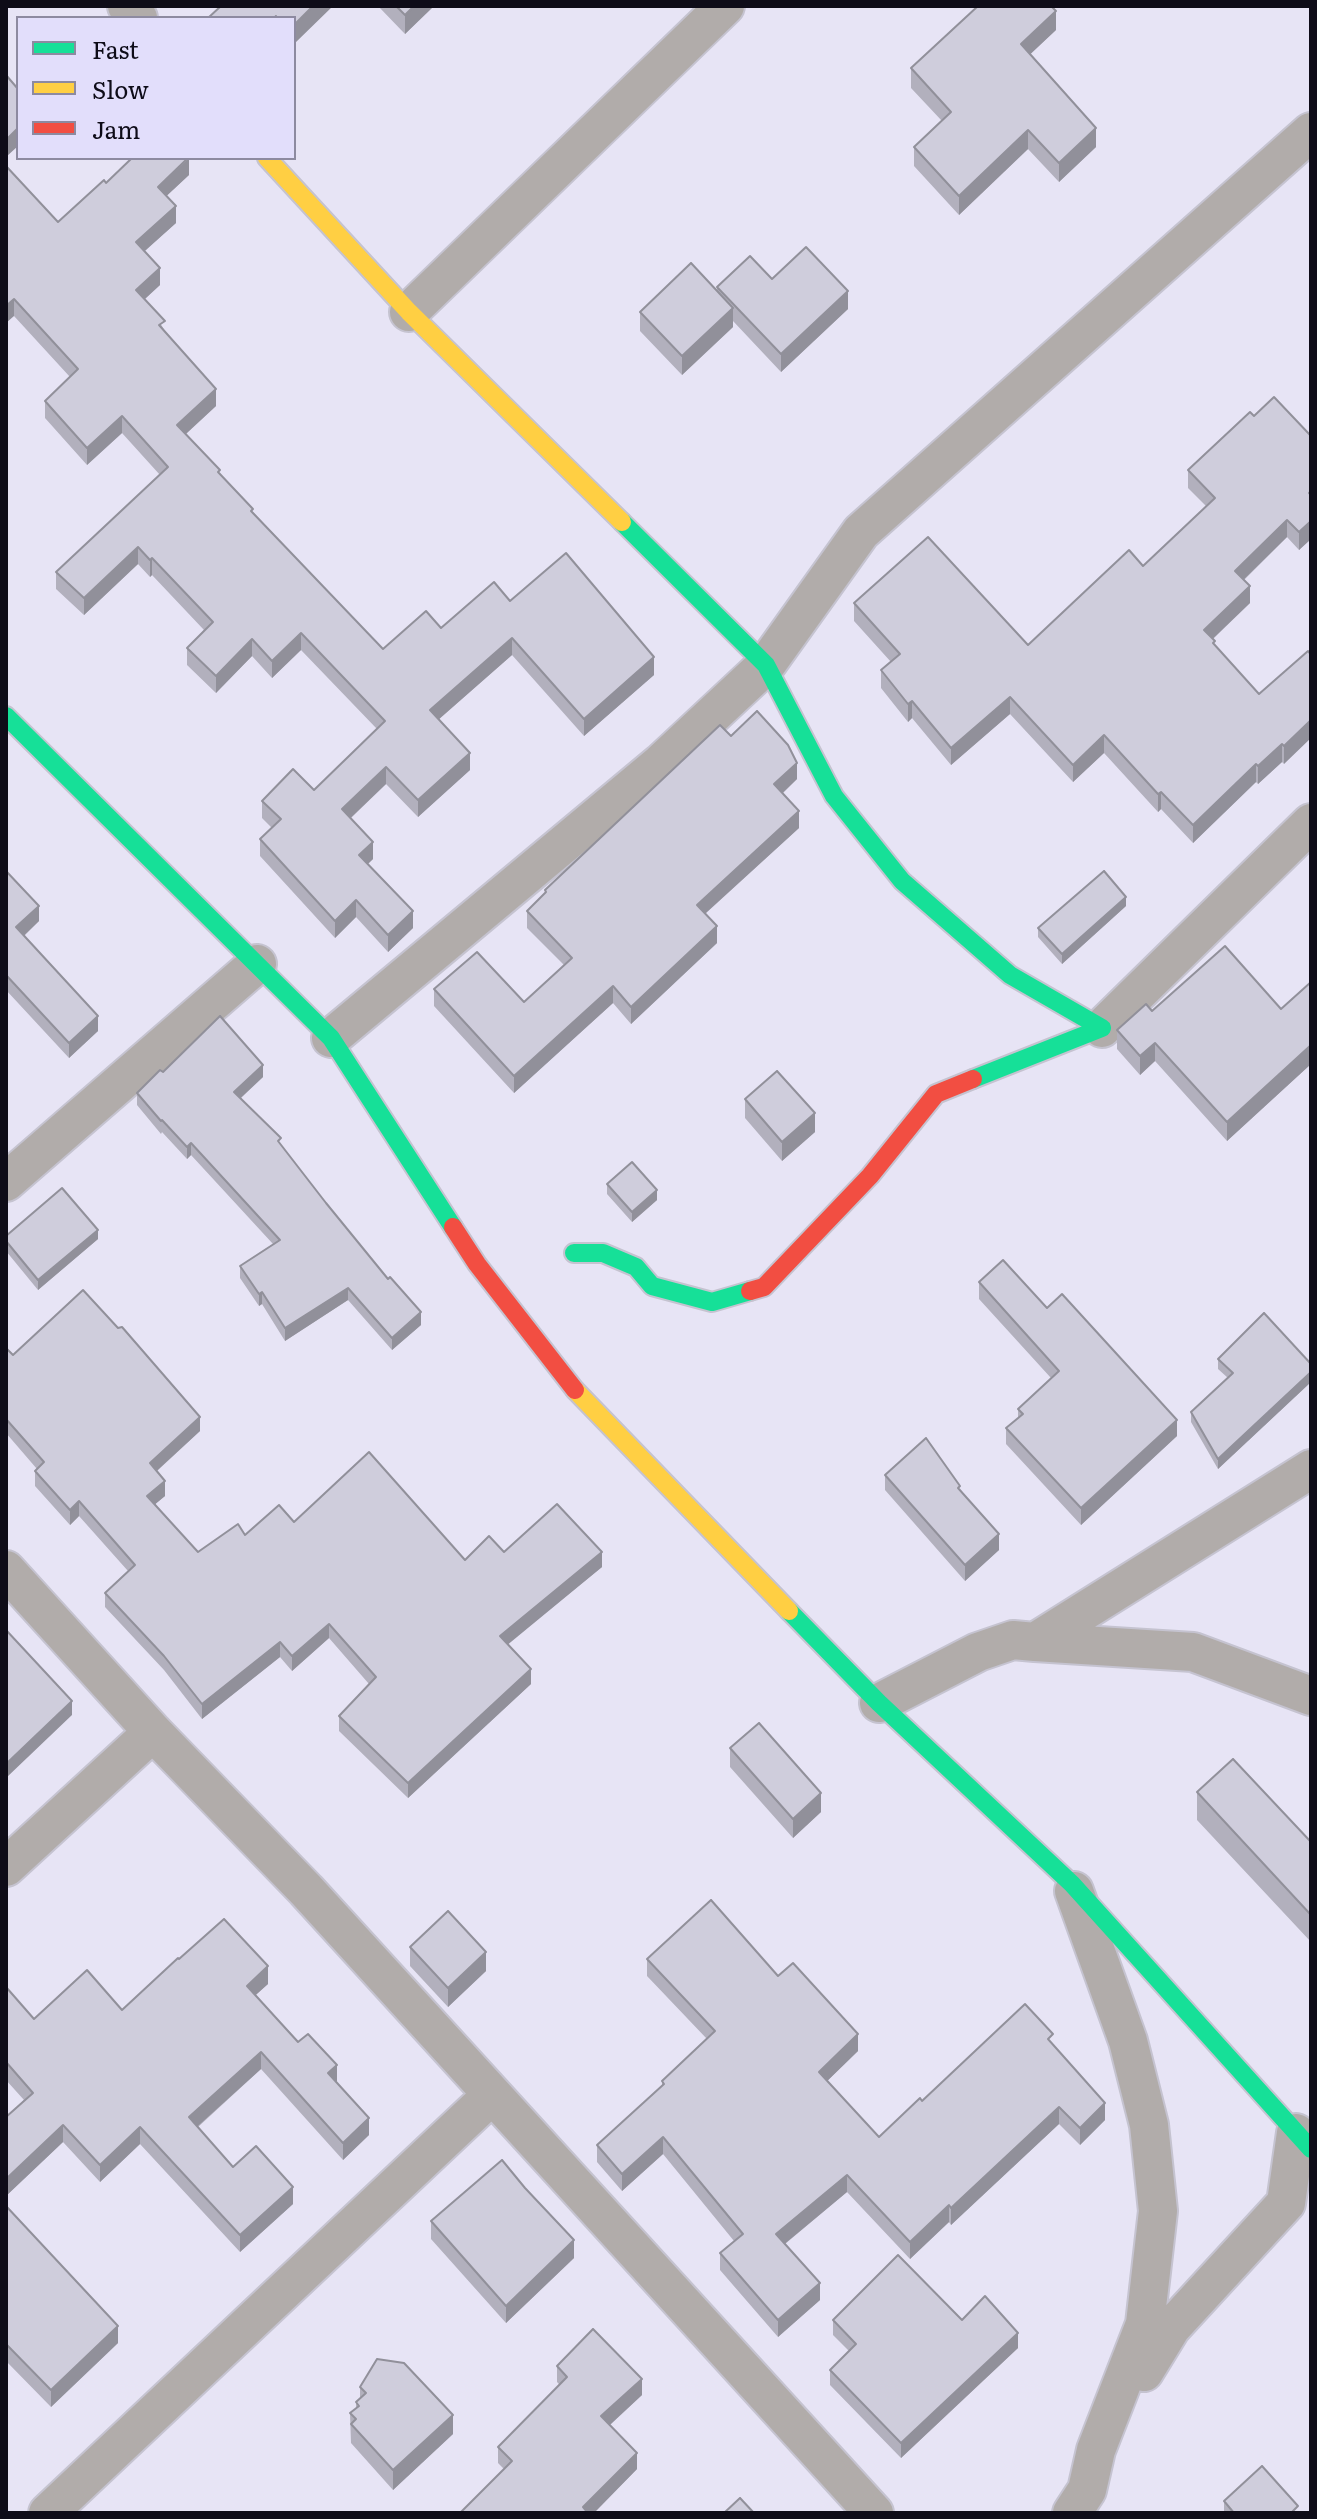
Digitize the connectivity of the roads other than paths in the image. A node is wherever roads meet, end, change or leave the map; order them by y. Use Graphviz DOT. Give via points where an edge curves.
graph roads {
  1 [pos="725,6"];
  2 [pos="1311,132"];
  3 [pos="269,160"];
  4 [pos="409,312"];
  5 [pos="766,665"];
  6 [pos="6,716"];
  7 [pos="1311,823"];
  8 [pos="257,964"];
  9 [pos="1102,1028"];
  10 [pos="331,1038"];
  11 [pos="6,1182"];
  12 [pos="574,1253"];
  13 [pos="1311,1469"];
  14 [pos="6,1570"];
  15 [pos="1035,1642"];
  16 [pos="1311,1696"];
  17 [pos="879,1703"];
  18 [pos="153,1732"];
  19 [pos="6,1867"];
  20 [pos="1072,1884"];
  21 [pos="492,2095"];
  22 [pos="1304,2141"];
  23 [pos="1096,2450"];
  24 [pos="48,2513"];
  25 [pos="874,2513"];
  26 [pos="1072,2513"];
  1 -- 4 [label="street"];
  2 -- 5 [label="street" via="861,532"];
  3 -- 4 [label="street"];
  4 -- 5 [label="street"];
  5 -- 9 [label="street" via="834,796 902,881 1010,975"];
  5 -- 10 [label="street" via="661,763"];
  6 -- 8 [label="street"];
  7 -- 9 [label="street"];
  8 -- 10 [label="street"];
  8 -- 11 [label="street"];
  9 -- 12 [label="street" via="936,1094 870,1176 764,1287 712,1302 652,1286 636,1267 603,1253"];
  10 -- 17 [label="street" via="477,1264 582,1399"];
  13 -- 15 [label="street"];
  14 -- 18 [label="street"];
  15 -- 16 [label="street" via="1193,1652"];
  15 -- 17 [label="street" via="1013,1640 978,1652"];
  17 -- 20 [label="street"];
  18 -- 19 [label="street"];
  18 -- 21 [label="street"];
  20 -- 22 [label="street"];
  20 -- 23 [label="street" via="1128,2041 1149,2125 1158,2211 1145,2324"];
  21 -- 24 [label="street"];
  21 -- 25 [label="street"];
  22 -- 23 [label="street" via="1286,2203 1171,2328"];
  23 -- 26 [label="street" via="1087,2490"];
}
